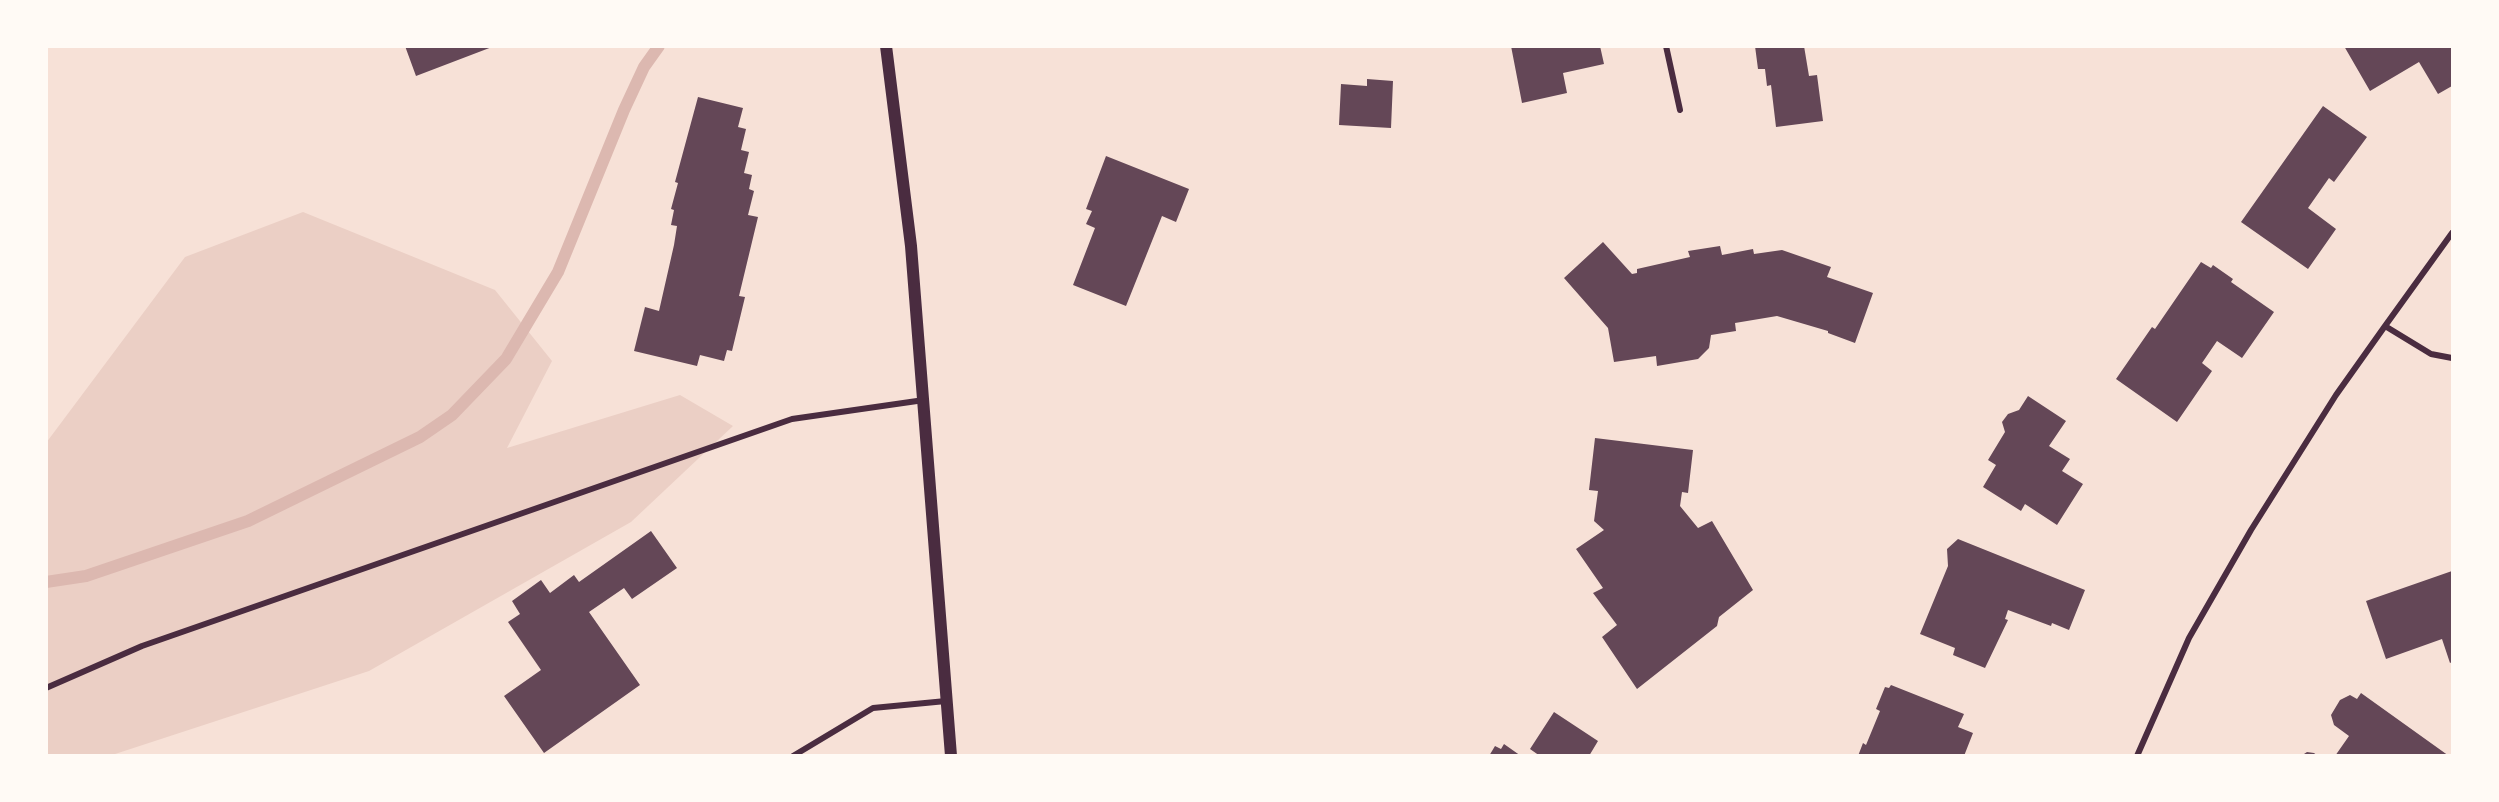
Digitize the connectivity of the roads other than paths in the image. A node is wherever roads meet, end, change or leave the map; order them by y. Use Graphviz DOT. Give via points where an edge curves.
graph roads {
  1 [pos="886,46"];
  2 [pos="1666,46"];
  3 [pos="1680,110"];
  4 [pos="2452,232"];
  5 [pos="2385,326"];
  6 [pos="2452,358"];
  7 [pos="924,400"];
  8 [pos="46,688"];
  9 [pos="947,700"];
  10 [pos="793,756"];
  11 [pos="951,756"];
  12 [pos="2137,756"];
  1 -- 7 [label="main road" via="911,246"];
  2 -- 3 [label="street"];
  4 -- 5 [label="street"];
  5 -- 6 [label="street" via="2431,354"];
  5 -- 12 [label="street" via="2336,395 2188,638"];
  7 -- 8 [label="street" via="792,418 142,646"];
  7 -- 9 [label="main road"];
  9 -- 10 [label="street" via="873,708"];
  9 -- 11 [label="main road"];
}
